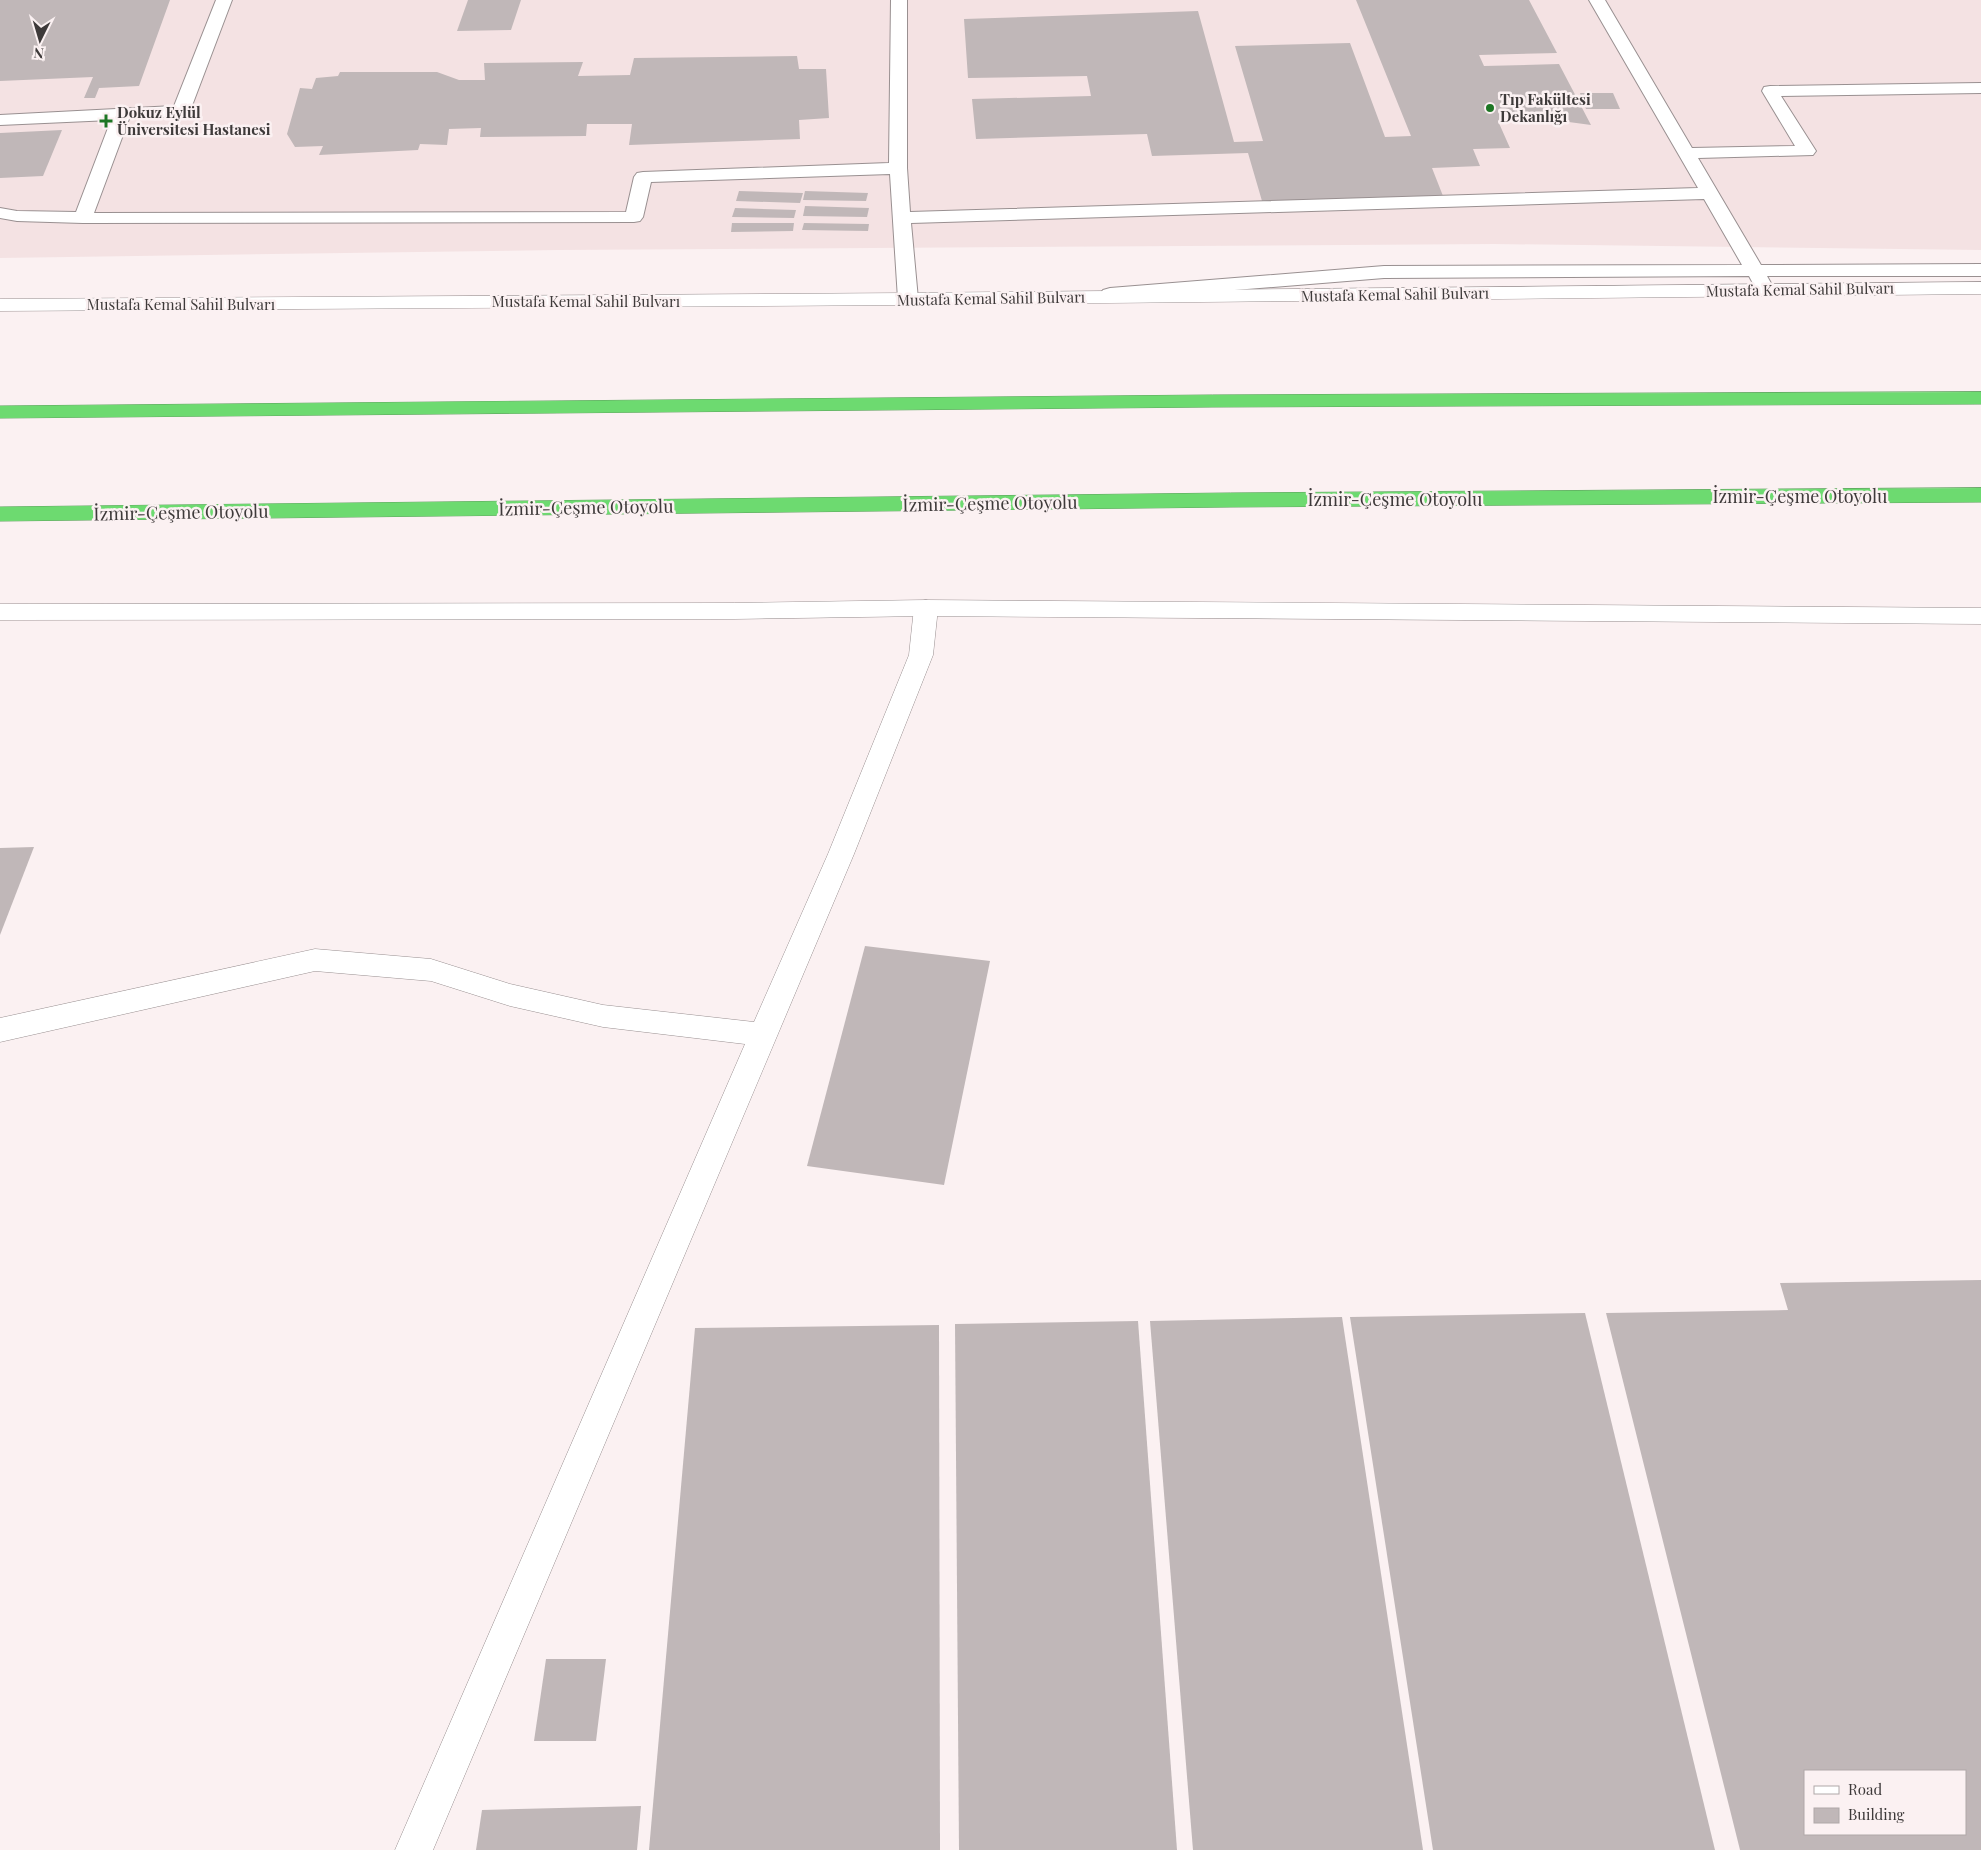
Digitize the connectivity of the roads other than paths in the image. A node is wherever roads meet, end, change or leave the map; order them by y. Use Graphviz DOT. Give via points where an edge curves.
graph roads {
  1 [pos="224,0"];
  2 [pos="899,0"];
  3 [pos="1597,0"];
  4 [pos="1981,88"];
  5 [pos="122,114"];
  6 [pos="0,120"];
  7 [pos="1686,153"];
  8 [pos="898,168"];
  9 [pos="1710,193"];
  10 [pos="0,213"];
  11 [pos="83,218"];
  12 [pos="902,218"];
  13 [pos="1981,270"];
  14 [pos="1756,272"];
  15 [pos="1981,288"];
  16 [pos="1766,290"];
  17 [pos="1076,297"];
  18 [pos="908,299"];
  19 [pos="0,305"];
  20 [pos="1981,398"];
  21 [pos="0,412"];
  22 [pos="1981,495"];
  23 [pos="0,514"];
  24 [pos="926,608"];
  25 [pos="0,612"];
  26 [pos="1981,616"];
  27 [pos="0,1030"];
  28 [pos="764,1035"];
  29 [pos="414,1850"];
  1 -- 5 [label="lane" via="181,111"];
  2 -- 8 [label="lane"];
  3 -- 7 [label="lane"];
  4 -- 7 [label="lane" via="1770,91 1808,150"];
  5 -- 6 [label="lane"];
  5 -- 11 [label="lane"];
  7 -- 9 [label="lane"];
  8 -- 11 [label="lane" via="643,177 634,217"];
  8 -- 12 [label="lane"];
  9 -- 12 [label="lane"];
  9 -- 14 [label="lane"];
  10 -- 11 [label="lane"];
  12 -- 18 [label="lane"];
  13 -- 14 [label="lane"];
  14 -- 16 [label="lane"];
  14 -- 17 [label="lane" via="1384,272"];
  15 -- 16 [label="street, Mustafa Kemal Sahil Bulvarı"];
  16 -- 17 [label="street, Mustafa Kemal Sahil Bulvarı"];
  17 -- 18 [label="street, Mustafa Kemal Sahil Bulvarı"];
  18 -- 19 [label="street, Mustafa Kemal Sahil Bulvarı"];
  20 -- 21 [label="highway" via="1202,401"];
  22 -- 23 [label="highway, İzmir-Çeşme Otoyolu"];
  24 -- 25 [label="street"];
  24 -- 26 [label="street"];
  24 -- 28 [label="street" via="921,655"];
  27 -- 28 [label="street" via="315,960 431,970 510,995 603,1016"];
  28 -- 29 [label="street"];
}
